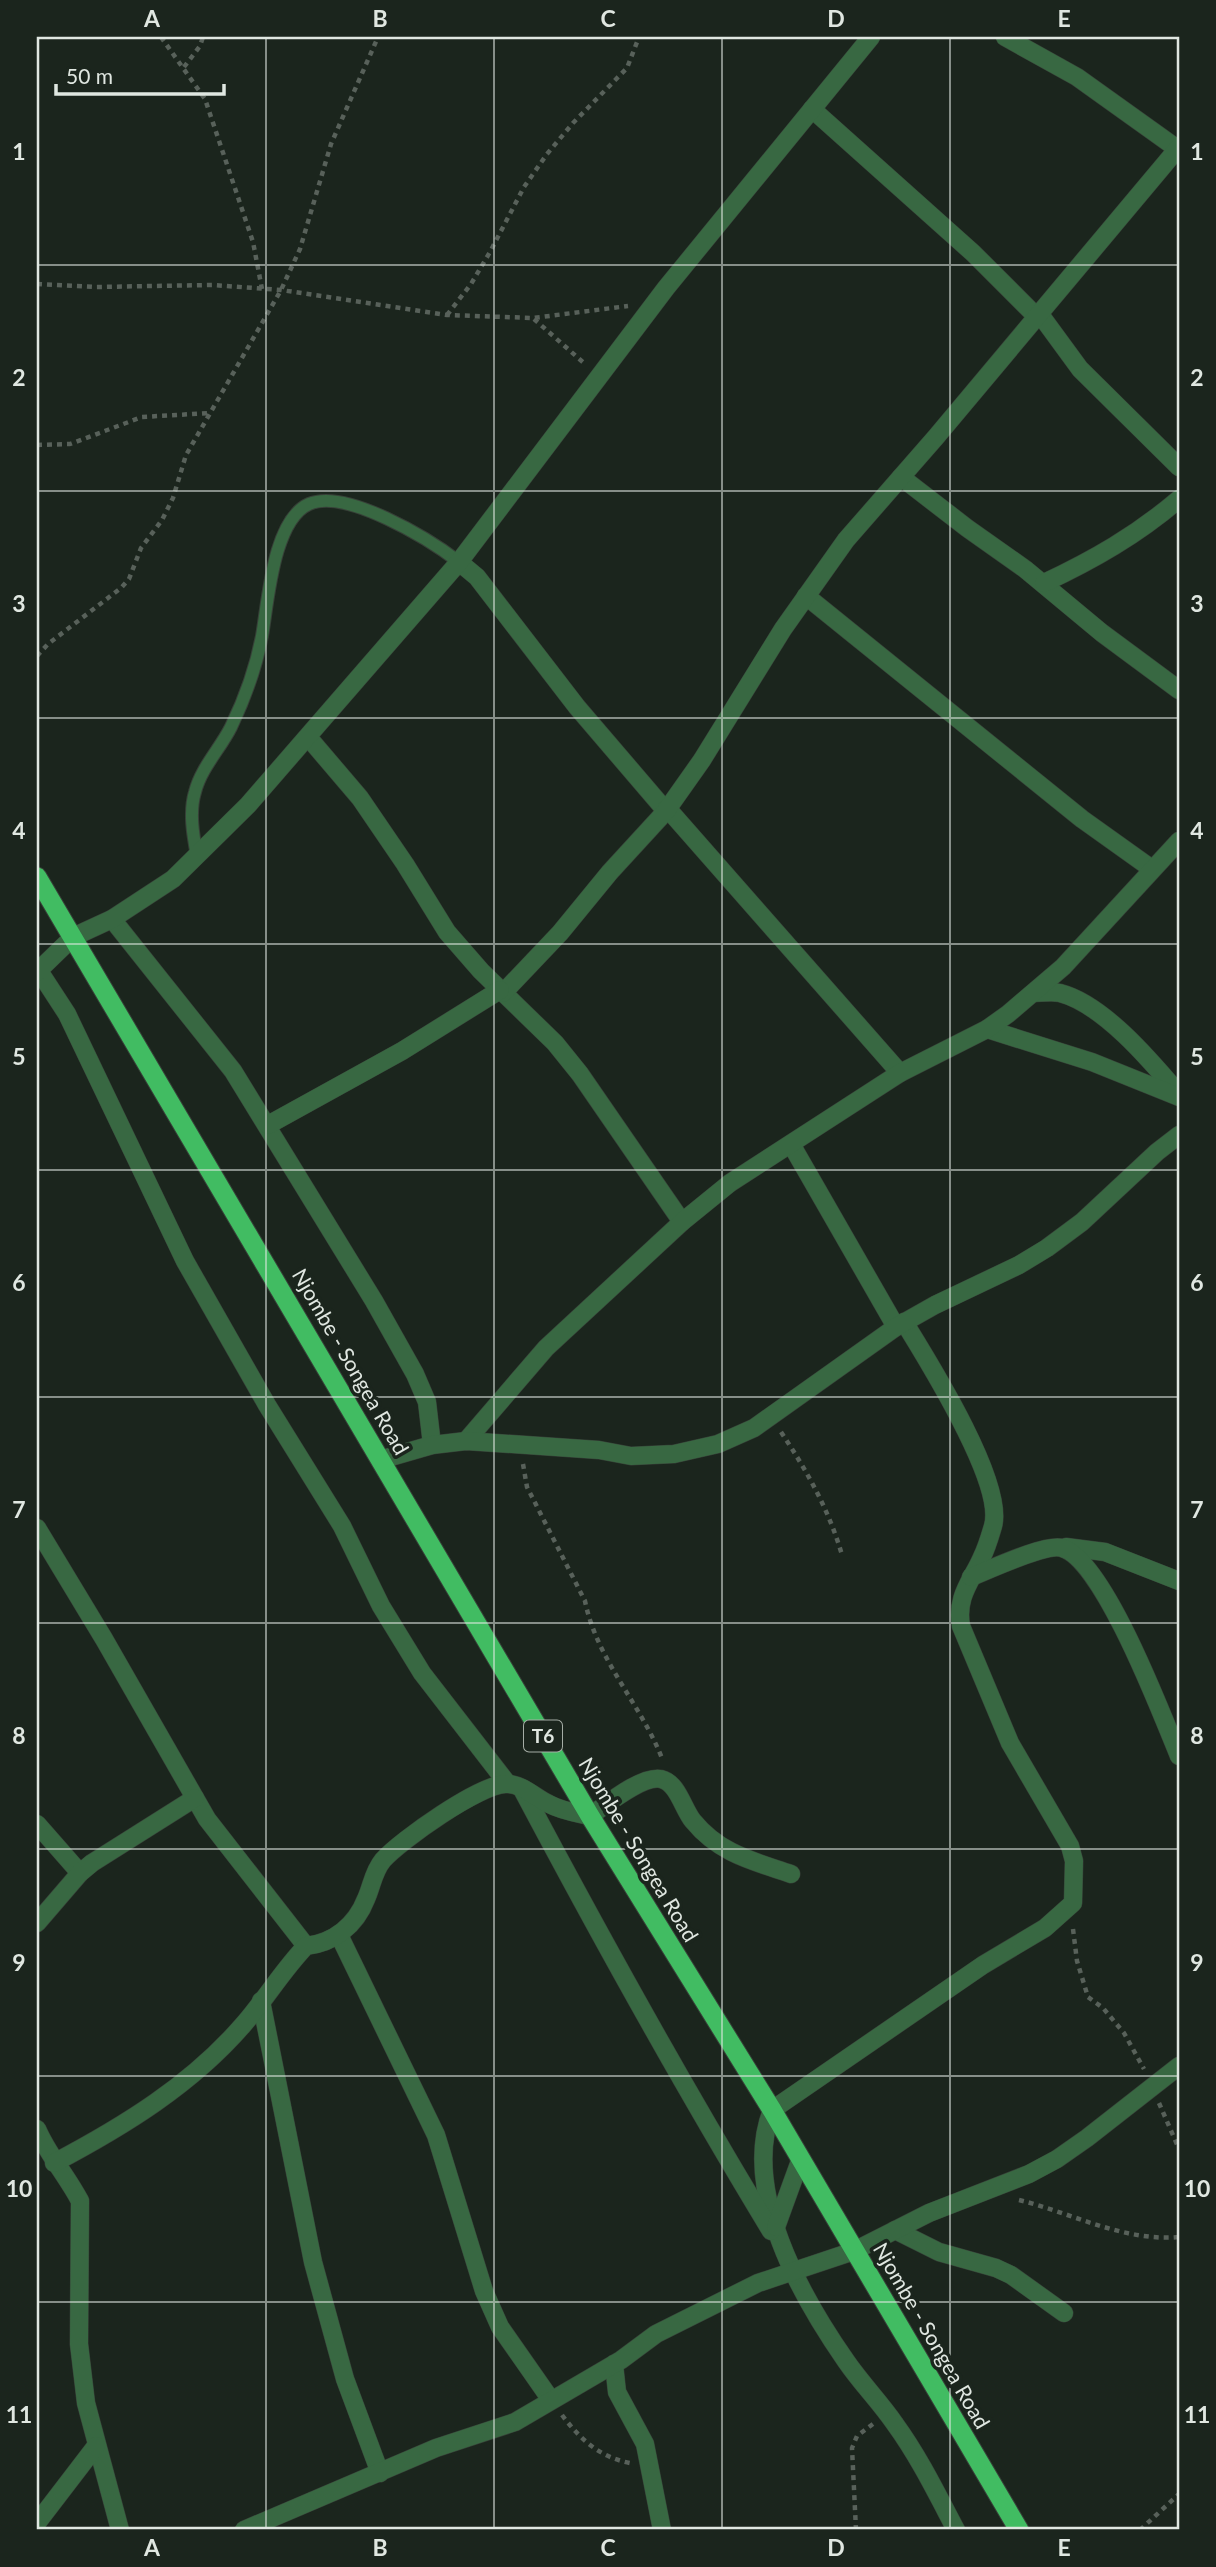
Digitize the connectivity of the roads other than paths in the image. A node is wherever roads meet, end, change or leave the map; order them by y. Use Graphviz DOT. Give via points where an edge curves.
graph roads {
  1 [pos="872,37"];
  2 [pos="1005,37"];
  3 [pos="812,109"];
  4 [pos="1179,148"];
  5 [pos="1037,314"];
  6 [pos="1179,467"];
  7 [pos="901,477"];
  8 [pos="1179,499"];
  9 [pos="458,562"];
  10 [pos="1044,583"];
  11 [pos="806,596"];
  12 [pos="1179,690"];
  13 [pos="308,737"];
  14 [pos="666,809"];
  15 [pos="1179,841"];
  16 [pos="197,856"];
  17 [pos="1152,869"];
  18 [pos="37,877"];
  19 [pos="112,919"];
  20 [pos="73,937"];
  21 [pos="38,972"];
  22 [pos="501,991"];
  23 [pos="1033,993"];
  24 [pos="987,1028"];
  25 [pos="900,1073"];
  26 [pos="1179,1096"];
  27 [pos="268,1125"];
  28 [pos="1179,1135"];
  29 [pos="791,1144"];
  30 [pos="682,1222"];
  31 [pos="900,1324"];
  32 [pos="466,1441"];
  33 [pos="432,1445"];
  34 [pos="380,1461"];
  35 [pos="37,1528"];
  36 [pos="1059,1547"];
  37 [pos="971,1577"];
  38 [pos="1179,1581"];
  39 [pos="1179,1756"];
  40 [pos="515,1786"];
  41 [pos="195,1798"];
  42 [pos="590,1816"];
  43 [pos="37,1824"];
  44 [pos="80,1873"];
  45 [pos="791,1874"];
  46 [pos="37,1923"];
  47 [pos="339,1935"];
  48 [pos="306,1946"];
  49 [pos="261,2001"];
  50 [pos="1179,2066"];
  51 [pos="772,2109"];
  52 [pos="37,2129"];
  53 [pos="800,2161"];
  54 [pos="54,2163"];
  55 [pos="776,2227"];
  56 [pos="895,2230"];
  57 [pos="781,2246"];
  58 [pos="854,2251"];
  59 [pos="793,2272"];
  60 [pos="1064,2313"];
  61 [pos="614,2364"];
  62 [pos="551,2400"];
  63 [pos="96,2446"];
  64 [pos="380,2473"];
  65 [pos="37,2523"];
  66 [pos="120,2530"];
  67 [pos="244,2530"];
  68 [pos="662,2530"];
  69 [pos="956,2530"];
  70 [pos="1019,2530"];
  1 -- 3 [label="street"];
  2 -- 4 [label="street" via="1077,77"];
  3 -- 5 [label="street"];
  3 -- 9 [label="street" via="653,304"];
  4 -- 5 [label="street"];
  5 -- 6 [label="street" via="1080,369"];
  5 -- 7 [label="street"];
  7 -- 10 [label="street"];
  7 -- 11 [label="street" via="846,540"];
  8 -- 10 [label="street" via="1136,534"];
  9 -- 13 [label="street"];
  9 -- 14 [label="street" via="477,577 577,707"];
  9 -- 16 [label="lane" via="436,544 392,522 330,499 307,505 292,519 282,538 250,683 195,792"];
  10 -- 12 [label="street"];
  11 -- 14 [label="street"];
  11 -- 17 [label="street" via="1082,819"];
  13 -- 16 [label="street"];
  13 -- 22 [label="street" via="360,799 447,932"];
  14 -- 22 [label="street" via="560,933"];
  14 -- 25 [label="street"];
  15 -- 17 [label="street"];
  16 -- 19 [label="street" via="173,879"];
  17 -- 23 [label="street" via="1063,967"];
  18 -- 20 [label="highway, T6"];
  19 -- 20 [label="street"];
  19 -- 27 [label="street" via="233,1070"];
  20 -- 21 [label="street"];
  20 -- 34 [label="highway, Njombe - Songea Road / T6"];
  21 -- 40 [label="street" via="67,1014 185,1261 342,1526 382,1606 422,1672"];
  22 -- 27 [label="street"];
  22 -- 30 [label="street" via="580,1074"];
  23 -- 24 [label="street"];
  23 -- 26 [label="street" via="1058,993 1083,1002 1133,1043"];
  24 -- 25 [label="street"];
  24 -- 26 [label="street"];
  25 -- 29 [label="street"];
  27 -- 33 [label="street" via="415,1374 427,1402"];
  28 -- 31 [label="street" via="1047,1248"];
  29 -- 30 [label="street"];
  29 -- 31 [label="street"];
  30 -- 32 [label="street" via="546,1348"];
  31 -- 32 [label="street" via="771,1417 718,1444 674,1454 631,1456"];
  31 -- 37 [label="street" via="958,1415 988,1479 994,1523"];
  32 -- 33 [label="street"];
  33 -- 34 [label="street"];
  34 -- 42 [label="highway, Njombe - Songea Road / T6"];
  35 -- 41 [label="street"];
  36 -- 37 [label="street"];
  36 -- 38 [label="street" via="1104,1552"];
  36 -- 39 [label="street" via="1074,1552 1103,1592"];
  37 -- 51 [label="street" via="958,1612 961,1626 1010,1743 1070,1846 1073,1903 1045,1928"];
  40 -- 42 [label="street" via="558,1808"];
  40 -- 47 [label="street" via="492,1786 434,1820 382,1861 356,1919"];
  40 -- 57 [label="street" via="696,2106"];
  41 -- 44 [label="street"];
  41 -- 48 [label="street"];
  42 -- 45 [label="street" via="630,1789 661,1779 670,1784 691,1819 720,1847"];
  42 -- 51 [label="highway, Njombe - Songea Road / T6"];
  43 -- 44 [label="street"];
  44 -- 46 [label="street"];
  47 -- 48 [label="street"];
  47 -- 62 [label="street" via="436,2135 484,2291 500,2327"];
  48 -- 49 [label="street"];
  49 -- 54 [label="street" via="243,2025 170,2093 126,2124"];
  49 -- 64 [label="street" via="313,2262 345,2379"];
  50 -- 56 [label="street" via="1057,2159"];
  51 -- 53 [label="highway, Njombe - Songea Road / T6"];
  51 -- 55 [label="street" via="762,2159"];
  52 -- 54 [label="street"];
  53 -- 55 [label="street"];
  53 -- 58 [label="highway, Njombe - Songea Road / T6"];
  54 -- 63 [label="street" via="80,2201 79,2344"];
  55 -- 57 [label="street"];
  56 -- 58 [label="street"];
  56 -- 60 [label="street" via="939,2252 1011,2275"];
  57 -- 59 [label="street"];
  58 -- 59 [label="street"];
  58 -- 70 [label="highway, Njombe - Songea Road / T6"];
  59 -- 61 [label="street" via="758,2283 656,2334"];
  59 -- 69 [label="street" via="846,2361 924,2469"];
  61 -- 62 [label="street"];
  61 -- 68 [label="street" via="617,2392 645,2444"];
  62 -- 64 [label="street" via="515,2422 436,2448"];
  63 -- 65 [label="street"];
  63 -- 66 [label="street"];
  64 -- 67 [label="street"];
}
